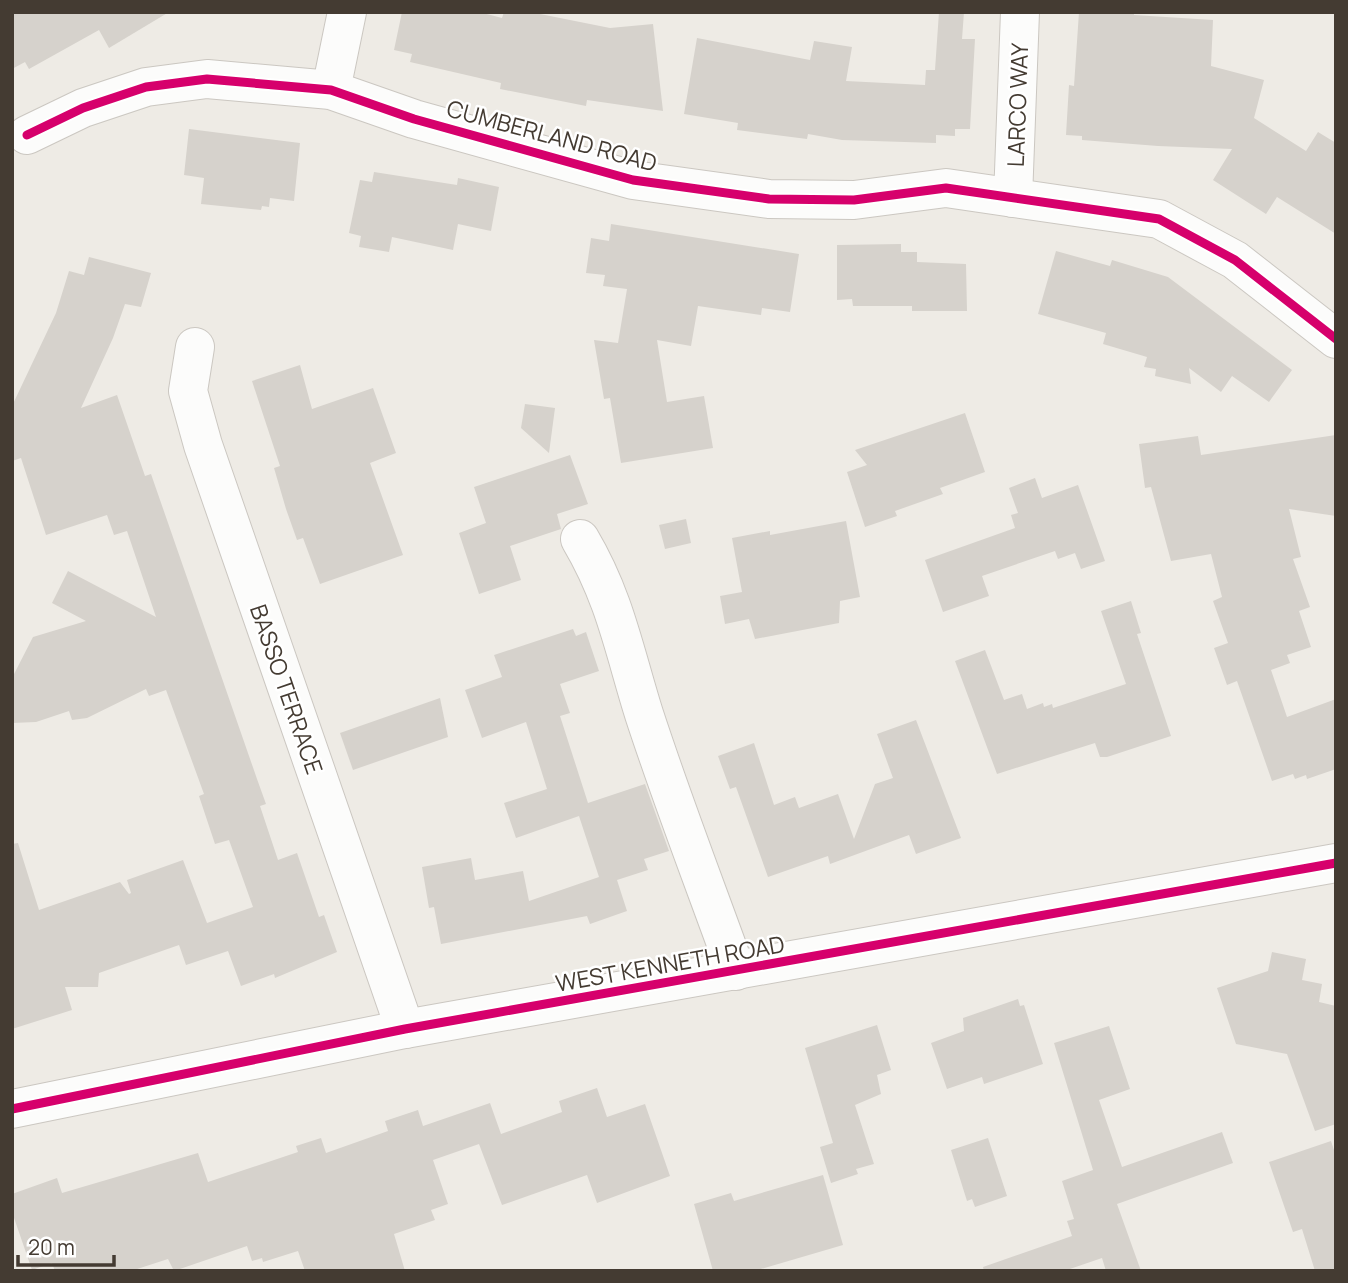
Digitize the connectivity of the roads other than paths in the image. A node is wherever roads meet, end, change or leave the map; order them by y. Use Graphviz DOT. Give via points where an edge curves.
graph roads {
  1 [pos="347,12"];
  2 [pos="1020,12"];
  3 [pos="331,90"];
  4 [pos="27,135"];
  5 [pos="1013,198"];
  6 [pos="1336,339"];
  7 [pos="195,347"];
  8 [pos="580,539"];
  9 [pos="1336,863"];
  10 [pos="736,971"];
  11 [pos="405,1029"];
  12 [pos="12,1110"];
  1 -- 3 [label="street"];
  2 -- 5 [label="street, LARCO WAY"];
  3 -- 4 [label="street, CUMBERLAND ROAD" via="207,79 146,87 83,107"];
  3 -- 5 [label="street, CUMBERLAND ROAD" via="414,119 633,180 769,199 854,200 946,188"];
  5 -- 6 [label="street, CUMBERLAND ROAD" via="1159,219 1235,260"];
  7 -- 11 [label="street, BASSO TERRACE" via="188,391 203,445"];
  8 -- 10 [label="street" via="618,617 644,713"];
  9 -- 10 [label="street, WEST KENNETH ROAD"];
  10 -- 11 [label="street, WEST KENNETH ROAD"];
  11 -- 12 [label="street, WEST KENNETH ROAD"];
}
